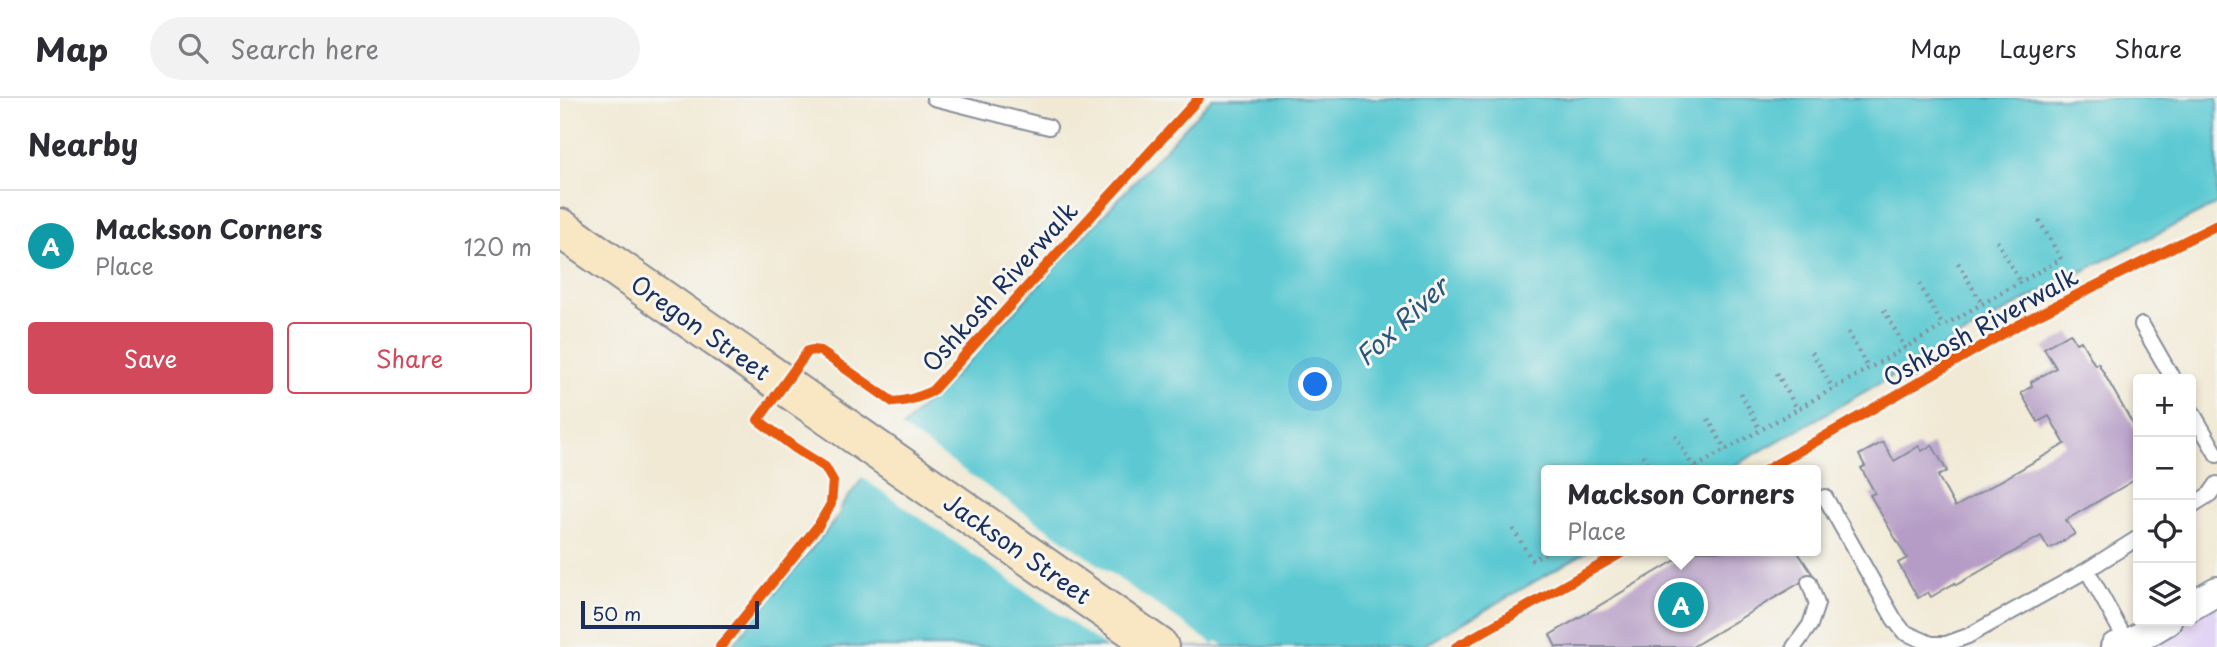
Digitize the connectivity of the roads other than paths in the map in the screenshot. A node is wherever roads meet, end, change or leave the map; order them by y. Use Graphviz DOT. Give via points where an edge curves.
graph roads {
  1 [pos="943,99"];
  2 [pos="1049,127"];
  3 [pos="560,228"];
  4 [pos="2142,325"];
  5 [pos="2170,374"];
  6 [pos="2196,419"];
  7 [pos="877,450"];
  8 [pos="2217,455"];
  9 [pos="2217,484"];
  10 [pos="1825,497"];
  11 [pos="2196,503"];
  12 [pos="2133,541"];
  13 [pos="2087,570"];
  14 [pos="1810,582"];
  15 [pos="2217,591"];
  16 [pos="2196,604"];
  17 [pos="2158,626"];
  18 [pos="2123,646"];
  19 [pos="1159,647"];
  20 [pos="1794,647"];
  1 -- 2 [label="lane"];
  3 -- 7 [label="main road, Oregon Street"];
  4 -- 5 [label="lane"];
  6 -- 8 [label="lane"];
  7 -- 19 [label="main road, Jackson Street"];
  9 -- 11 [label="lane"];
  10 -- 13 [label="lane" via="1894,619 1904,632 1931,644 1968,636"];
  12 -- 13 [label="lane"];
  13 -- 18 [label="lane"];
  14 -- 20 [label="lane" via="1817,604 1810,625"];
  15 -- 16 [label="street"];
  17 -- 18 [label="street"];
}
